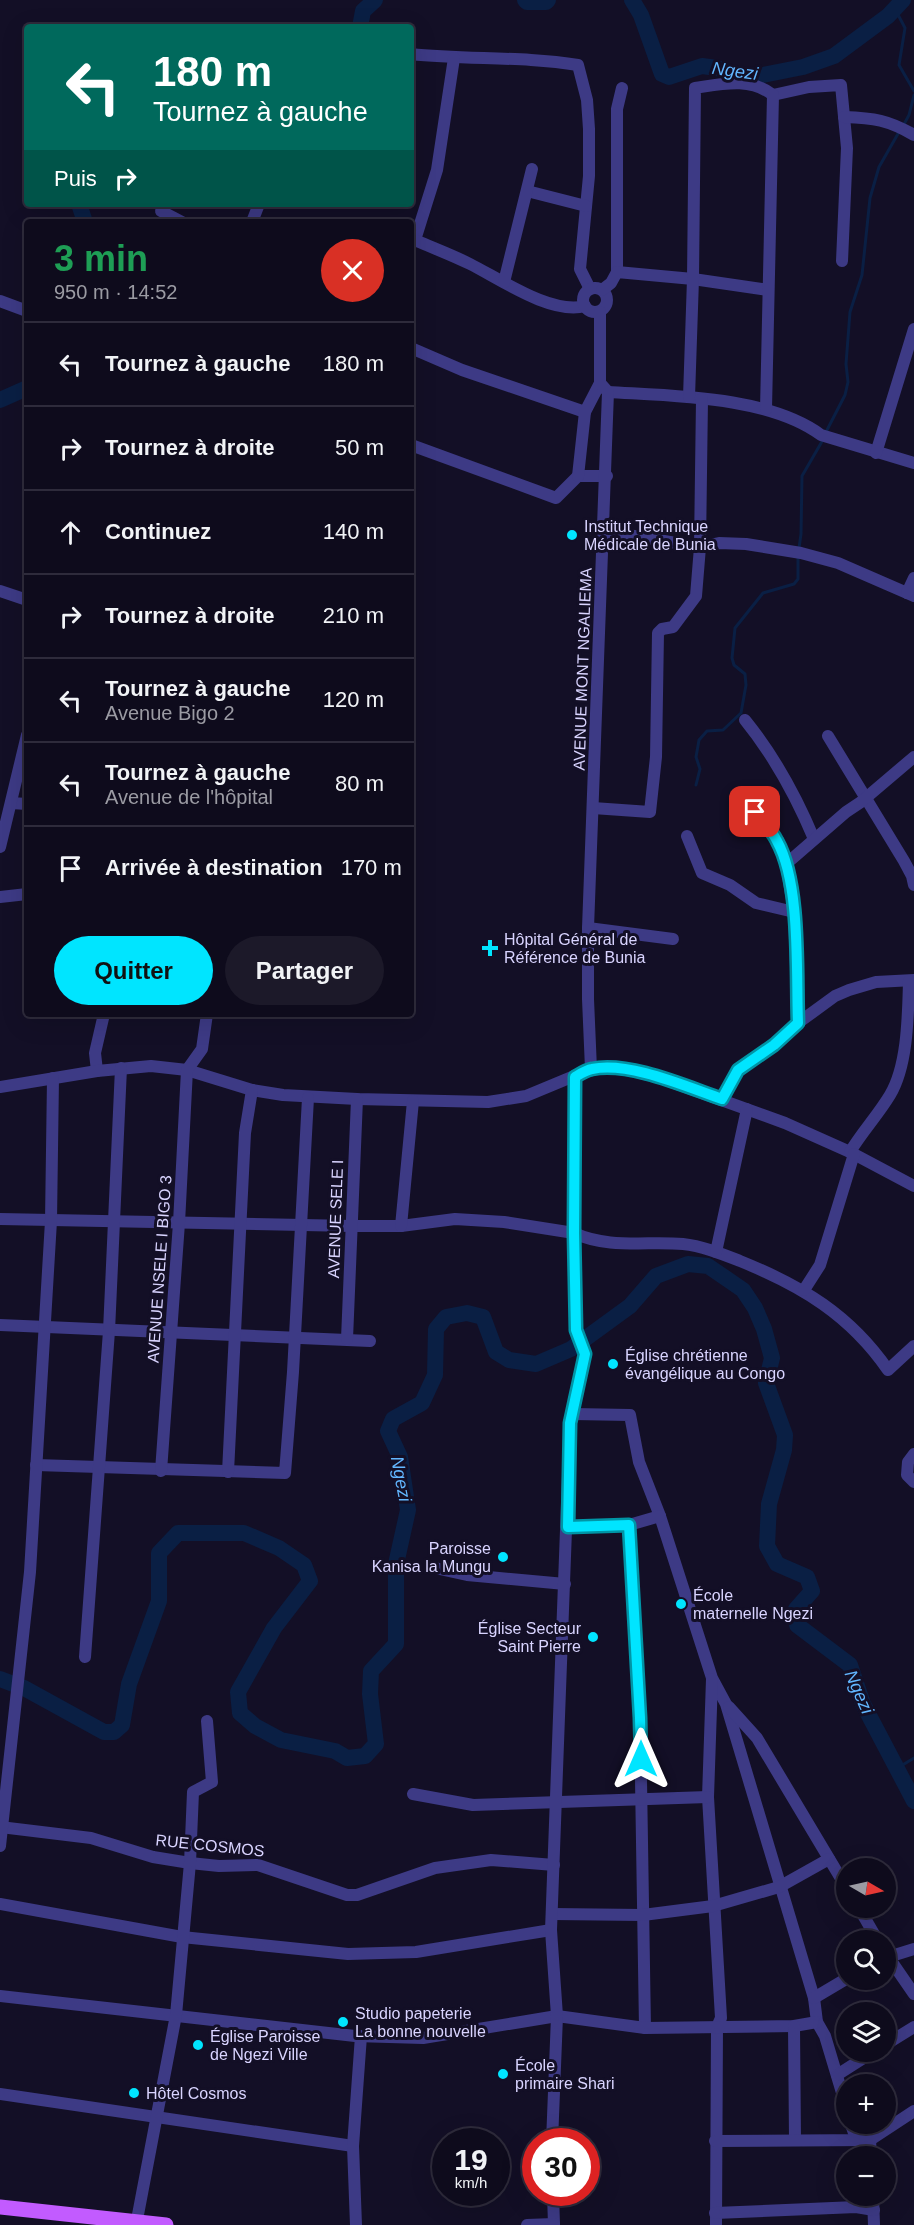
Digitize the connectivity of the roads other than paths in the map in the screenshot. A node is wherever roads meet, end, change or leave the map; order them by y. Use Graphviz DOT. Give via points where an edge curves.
graph roads {
  1 [pos="414,54"];
  2 [pos="454,58"];
  3 [pos="622,88"];
  4 [pos="773,95"];
  5 [pos="844,117"];
  6 [pos="914,135"];
  7 [pos="532,169"];
  8 [pos="527,191"];
  9 [pos="586,206"];
  10 [pos="161,211"];
  11 [pos="176,219"];
  12 [pos="414,238"];
  13 [pos="414,241"];
  14 [pos="842,261"];
  15 [pos="617,272"];
  16 [pos="693,279"];
  17 [pos="504,282"];
  18 [pos="596,290"];
  19 [pos="768,290"];
  20 [pos="0,301"];
  21 [pos="585,306"];
  22 [pos="24,310"];
  23 [pos="600,312"];
  24 [pos="914,329"];
  25 [pos="414,349"];
  26 [pos="604,387"];
  27 [pos="688,397"];
  28 [pos="702,399"];
  29 [pos="766,409"];
  30 [pos="585,412"];
  31 [pos="414,447"];
  32 [pos="876,453"];
  33 [pos="914,463"];
  34 [pos="578,476"];
  35 [pos="607,476"];
  36 [pos="604,531"];
  37 [pos="700,547"];
  38 [pos="914,578"];
  39 [pos="0,591"];
  40 [pos="910,594"];
  41 [pos="24,599"];
  42 [pos="745,720"];
  43 [pos="828,736"];
  44 [pos="24,746"];
  45 [pos="914,757"];
  46 [pos="743,797"];
  47 [pos="866,797"];
  48 [pos="24,805"];
  49 [pos="592,808"];
  50 [pos="6,811"];
  51 [pos="687,836"];
  52 [pos="814,839"];
  53 [pos="0,847"];
  54 [pos="909,857"];
  55 [pos="786,864"];
  56 [pos="914,885"];
  57 [pos="24,894"];
  58 [pos="0,897"];
  59 [pos="794,912"];
  60 [pos="588,927"];
  61 [pos="673,939"];
  62 [pos="912,980"];
  63 [pos="103,1017"];
  64 [pos="207,1017"];
  65 [pos="798,1023"];
  66 [pos="121,1068"];
  67 [pos="591,1069"];
  68 [pos="187,1070"];
  69 [pos="97,1071"];
  70 [pos="575,1077"];
  71 [pos="53,1078"];
  72 [pos="0,1087"];
  73 [pos="252,1090"];
  74 [pos="308,1098"];
  75 [pos="357,1099"];
  76 [pos="722,1099"];
  77 [pos="413,1101"];
  78 [pos="747,1109"];
  79 [pos="852,1153"];
  80 [pos="914,1186"];
  81 [pos="0,1219"];
  82 [pos="51,1221"];
  83 [pos="115,1222"];
  84 [pos="178,1223"];
  85 [pos="241,1223"];
  86 [pos="302,1226"];
  87 [pos="352,1226"];
  88 [pos="401,1226"];
  89 [pos="574,1233"];
  90 [pos="716,1252"];
  91 [pos="804,1290"];
  92 [pos="0,1325"];
  93 [pos="45,1328"];
  94 [pos="109,1331"];
  95 [pos="171,1332"];
  96 [pos="236,1335"];
  97 [pos="296,1336"];
  98 [pos="347,1339"];
  99 [pos="370,1341"];
  100 [pos="914,1346"];
  101 [pos="573,1414"];
  102 [pos="914,1454"];
  103 [pos="36,1465"];
  104 [pos="99,1468"];
  105 [pos="161,1470"];
  106 [pos="228,1473"];
  107 [pos="914,1482"];
  108 [pos="660,1516"];
  109 [pos="629,1525"];
  110 [pos="568,1527"];
  111 [pos="435,1568"];
  112 [pos="565,1584"];
  113 [pos="85,1658"];
  114 [pos="712,1678"];
  115 [pos="726,1704"];
  116 [pos="207,1721"];
  117 [pos="413,1794"];
  118 [pos="708,1797"];
  119 [pos="641,1799"];
  120 [pos="556,1801"];
  121 [pos="1,1828"];
  122 [pos="0,1846"];
  123 [pos="829,1859"];
  124 [pos="190,1863"];
  125 [pos="554,1865"];
  126 [pos="836,1871"];
  127 [pos="779,1887"];
  128 [pos="0,1904"];
  129 [pos="713,1906"];
  130 [pos="552,1914"];
  131 [pos="643,1915"];
  132 [pos="551,1930"];
  133 [pos="182,1937"];
  134 [pos="914,1949"];
  135 [pos="896,1954"];
  136 [pos="896,1970"];
  137 [pos="836,1985"];
  138 [pos="914,1994"];
  139 [pos="0,1996"];
  140 [pos="814,1998"];
  141 [pos="176,2015"];
  142 [pos="557,2016"];
  143 [pos="817,2022"];
  144 [pos="794,2025"];
  145 [pos="914,2027"];
  146 [pos="645,2028"];
  147 [pos="717,2028"];
  148 [pos="361,2036"];
  149 [pos="896,2038"];
  150 [pos="857,2062"];
  151 [pos="837,2074"];
  152 [pos="839,2074"];
  153 [pos="0,2094"];
  154 [pos="914,2110"];
  155 [pos="156,2118"];
  156 [pos="553,2128"];
  157 [pos="854,2134"];
  158 [pos="795,2139"];
  159 [pos="856,2139"];
  160 [pos="870,2140"];
  161 [pos="715,2141"];
  162 [pos="353,2146"];
  163 [pos="870,2146"];
  164 [pos="553,2206"];
  165 [pos="874,2206"];
  166 [pos="0,2208"];
  167 [pos="874,2210"];
  168 [pos="716,2219"];
  169 [pos="137,2223"];
  170 [pos="554,2224"];
  171 [pos="166,2225"];
  172 [pos="356,2225"];
  173 [pos="527,2225"];
  174 [pos="874,2225"];
  1 -- 2 [label="street"];
  2 -- 9 [label="street" via="578,64 587,100"];
  2 -- 12 [label="street" via="437,170"];
  3 -- 15 [label="street" via="617,109"];
  4 -- 5 [label="street" via="809,87 841,86"];
  4 -- 16 [label="street" via="763,87 733,82 695,88"];
  4 -- 19 [label="street"];
  5 -- 6 [label="street" via="874,118"];
  5 -- 14 [label="street" via="848,148"];
  7 -- 8 [label="street"];
  8 -- 9 [label="street"];
  8 -- 17 [label="street"];
  9 -- 18 [label="street" via="580,268"];
  10 -- 11 [label="street"];
  13 -- 17 [label="street"];
  15 -- 16 [label="street"];
  15 -- 18 [label="street" via="611,283"];
  16 -- 19 [label="street"];
  16 -- 27 [label="street"];
  17 -- 21 [label="street" via="527,296 575,309"];
  18 -- 21 [label="street" via="585,294"];
  18 -- 23 [label="street" via="606,295 605,308"];
  19 -- 29 [label="street"];
  20 -- 22 [label="street"];
  21 -- 23 [label="street" via="594,313"];
  23 -- 26 [label="street, AVENUE MONT NGALIEMA"];
  24 -- 32 [label="street"];
  25 -- 30 [label="street"];
  26 -- 27 [label="street"];
  26 -- 30 [label="street"];
  26 -- 35 [label="street, AVENUE MONT NGALIEMA"];
  27 -- 28 [label="street"];
  28 -- 29 [label="street"];
  28 -- 37 [label="street"];
  29 -- 32 [label="street" via="825,436"];
  30 -- 34 [label="street"];
  31 -- 34 [label="street" via="556,498"];
  32 -- 33 [label="street"];
  34 -- 35 [label="street"];
  35 -- 36 [label="street, AVENUE MONT NGALIEMA"];
  36 -- 37 [label="street"];
  36 -- 49 [label="street, AVENUE MONT NGALIEMA"];
  37 -- 40 [label="street" via="746,544 798,552 838,563"];
  37 -- 49 [label="street" via="696,596 674,627 658,633 656,758 650,812"];
  38 -- 40 [label="street"];
  39 -- 41 [label="street"];
  42 -- 52 [label="street" via="773,757 800,804"];
  43 -- 47 [label="street"];
  44 -- 50 [label="street"];
  45 -- 47 [label="street"];
  46 -- 55 [label="street" via="777,840"];
  47 -- 52 [label="street"];
  47 -- 54 [label="street"];
  48 -- 50 [label="street"];
  49 -- 60 [label="street, AVENUE MONT NGALIEMA"];
  50 -- 53 [label="street"];
  51 -- 59 [label="street" via="702,873 730,885 756,903"];
  52 -- 55 [label="street"];
  54 -- 56 [label="street"];
  55 -- 59 [label="street"];
  57 -- 58 [label="street"];
  59 -- 65 [label="street"];
  60 -- 61 [label="street"];
  60 -- 67 [label="street, AVENUE MONT NGALIEMA"];
  62 -- 65 [label="street" via="876,982 849,990"];
  62 -- 79 [label="street" via="897,1080"];
  63 -- 69 [label="street" via="95,1053"];
  64 -- 68 [label="street" via="202,1049"];
  65 -- 76 [label="street" via="738,1070"];
  66 -- 68 [label="street"];
  66 -- 69 [label="street"];
  66 -- 83 [label="street"];
  67 -- 70 [label="street"];
  67 -- 76 [label="street" via="621,1068"];
  68 -- 73 [label="street"];
  68 -- 84 [label="street, AVENUE NSELE I BIGO 3"];
  69 -- 71 [label="street"];
  70 -- 77 [label="street" via="526,1096 488,1102"];
  70 -- 89 [label="street"];
  71 -- 72 [label="street"];
  71 -- 82 [label="street"];
  73 -- 74 [label="street"];
  73 -- 85 [label="street" via="245,1133"];
  74 -- 75 [label="street"];
  74 -- 86 [label="street"];
  75 -- 77 [label="street"];
  75 -- 87 [label="street, AVENUE SELE I"];
  76 -- 78 [label="street"];
  77 -- 88 [label="street"];
  78 -- 79 [label="street"];
  78 -- 90 [label="street"];
  79 -- 80 [label="street"];
  79 -- 91 [label="street" via="820,1265"];
  81 -- 82 [label="street"];
  82 -- 83 [label="street"];
  82 -- 93 [label="street"];
  83 -- 84 [label="street"];
  83 -- 94 [label="street"];
  84 -- 85 [label="street"];
  84 -- 95 [label="street, AVENUE NSELE I BIGO 3"];
  85 -- 86 [label="street"];
  85 -- 96 [label="street"];
  86 -- 87 [label="street"];
  86 -- 97 [label="street"];
  87 -- 88 [label="street"];
  87 -- 98 [label="street, AVENUE SELE I"];
  88 -- 89 [label="street" via="455,1219"];
  89 -- 90 [label="street" via="622,1244 684,1244"];
  89 -- 101 [label="street" via="576,1330 585,1354"];
  90 -- 91 [label="street"];
  91 -- 100 [label="street" via="843,1318 871,1346 888,1371"];
  92 -- 93 [label="street"];
  93 -- 94 [label="street"];
  93 -- 103 [label="street"];
  94 -- 95 [label="street"];
  94 -- 104 [label="street"];
  95 -- 96 [label="street"];
  95 -- 105 [label="street, AVENUE NSELE I BIGO 3"];
  96 -- 97 [label="street"];
  96 -- 106 [label="street"];
  97 -- 98 [label="street"];
  97 -- 106 [label="street" via="285,1473"];
  98 -- 99 [label="street"];
  101 -- 108 [label="street" via="630,1415 639,1462"];
  101 -- 110 [label="street"];
  102 -- 107 [label="street" via="908,1462 907,1475"];
  103 -- 104 [label="street"];
  103 -- 121 [label="street" via="30,1572"];
  104 -- 105 [label="street"];
  104 -- 113 [label="street"];
  105 -- 106 [label="street"];
  108 -- 109 [label="street"];
  108 -- 114 [label="street"];
  109 -- 110 [label="street"];
  109 -- 119 [label="street"];
  110 -- 112 [label="street"];
  111 -- 112 [label="street"];
  112 -- 120 [label="street"];
  114 -- 115 [label="street"];
  114 -- 118 [label="street"];
  115 -- 123 [label="street" via="758,1738"];
  115 -- 127 [label="street"];
  116 -- 124 [label="street" via="212,1782 193,1792"];
  117 -- 120 [label="street" via="473,1805"];
  118 -- 119 [label="street"];
  118 -- 129 [label="street"];
  119 -- 120 [label="street"];
  119 -- 131 [label="street"];
  120 -- 125 [label="street"];
  121 -- 122 [label="street"];
  121 -- 124 [label="street, RUE COSMOS" via="91,1838 153,1857"];
  123 -- 126 [label="street"];
  123 -- 127 [label="street"];
  124 -- 125 [label="street, RUE COSMOS" via="258,1865 347,1895 446,1866 491,1860"];
  124 -- 133 [label="street"];
  125 -- 130 [label="street"];
  127 -- 129 [label="street"];
  127 -- 140 [label="street"];
  128 -- 133 [label="street"];
  129 -- 131 [label="street"];
  129 -- 147 [label="street" via="721,2018"];
  130 -- 131 [label="street"];
  130 -- 132 [label="street"];
  131 -- 146 [label="street"];
  132 -- 133 [label="street" via="416,1952 348,1954"];
  132 -- 142 [label="street"];
  133 -- 141 [label="street"];
  134 -- 135 [label="street"];
  136 -- 138 [label="street"];
  137 -- 140 [label="street"];
  139 -- 141 [label="street"];
  140 -- 143 [label="street"];
  141 -- 148 [label="street"];
  141 -- 155 [label="street"];
  142 -- 146 [label="street"];
  142 -- 148 [label="street" via="423,2038"];
  142 -- 156 [label="street"];
  143 -- 144 [label="street"];
  143 -- 151 [label="street"];
  144 -- 147 [label="street"];
  144 -- 158 [label="street"];
  145 -- 149 [label="street"];
  146 -- 147 [label="street"];
  147 -- 161 [label="street"];
  148 -- 162 [label="street"];
  150 -- 152 [label="street"];
  153 -- 155 [label="street"];
  154 -- 160 [label="street"];
  155 -- 162 [label="street"];
  155 -- 169 [label="street"];
  157 -- 159 [label="street"];
  158 -- 159 [label="street"];
  158 -- 161 [label="street"];
  159 -- 160 [label="street"];
  160 -- 163 [label="street"];
  161 -- 168 [label="street"];
  162 -- 172 [label="street"];
  164 -- 170 [label="street"];
  165 -- 167 [label="street"];
  166 -- 169 [label="main road"];
  167 -- 168 [label="street" via="856,2207"];
  167 -- 174 [label="street"];
  169 -- 171 [label="main road"];
  170 -- 173 [label="street"];
}
